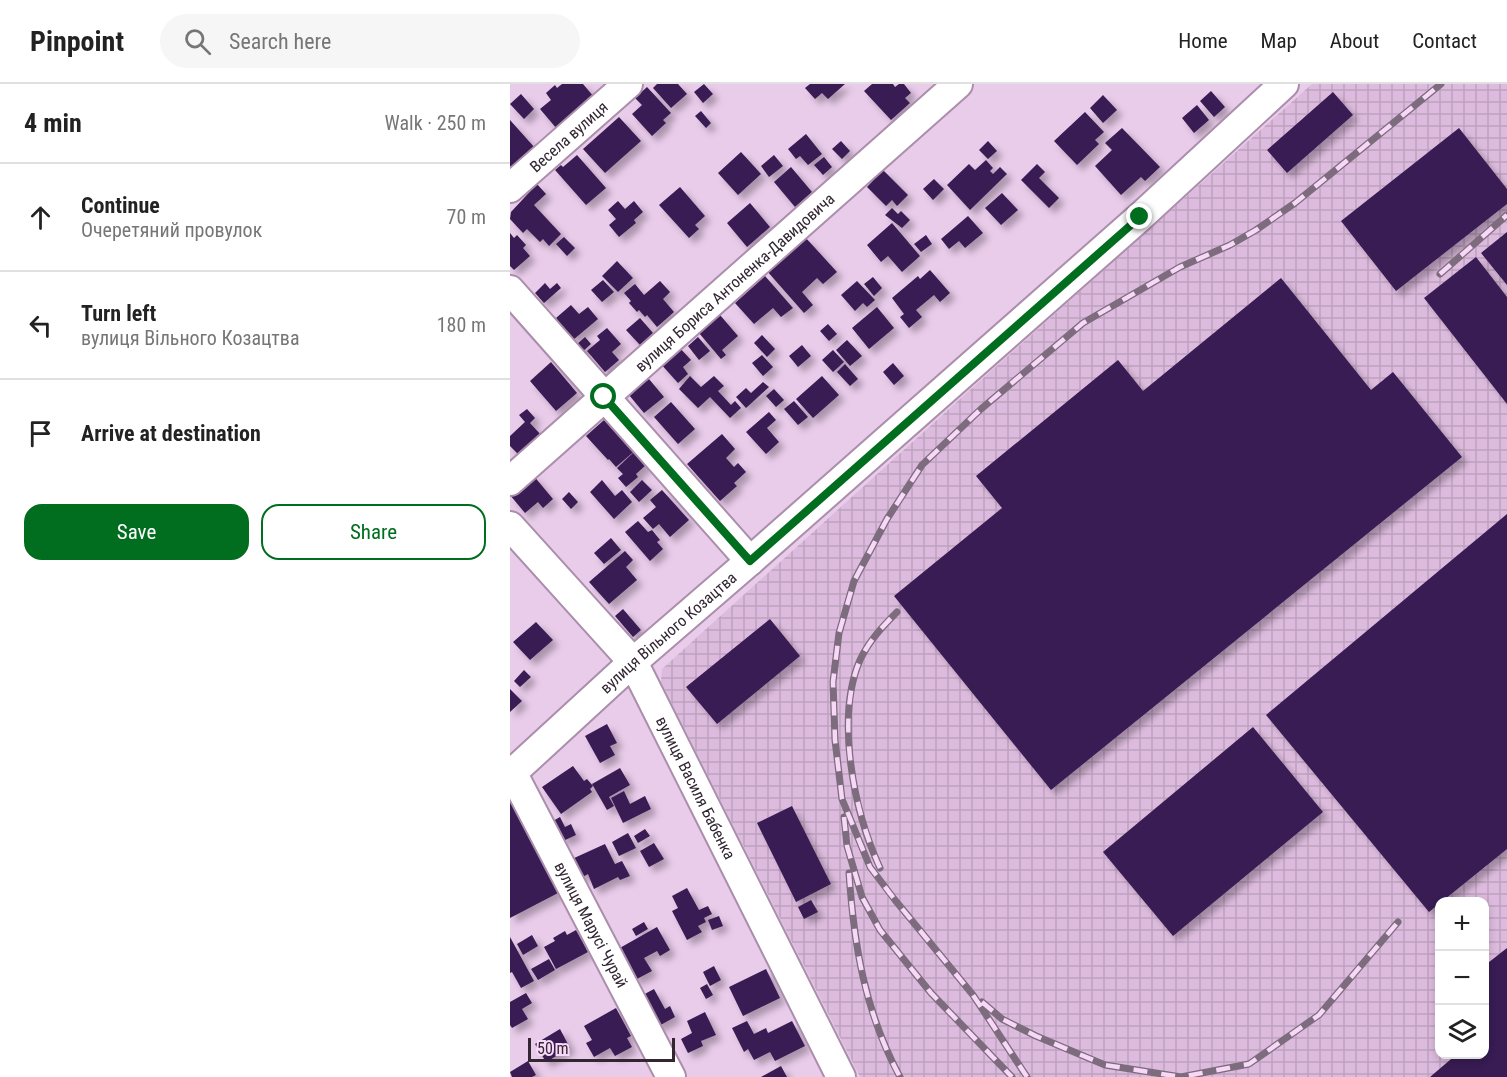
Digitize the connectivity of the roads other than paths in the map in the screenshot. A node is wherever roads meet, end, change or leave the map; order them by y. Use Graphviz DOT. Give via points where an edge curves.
graph roads {
  1 [pos="628,84"];
  2 [pos="958,84"];
  3 [pos="1284,84"];
  4 [pos="510,188"];
  5 [pos="510,290"];
  6 [pos="604,397"];
  7 [pos="510,481"];
  8 [pos="510,526"];
  9 [pos="750,561"];
  10 [pos="633,662"];
  11 [pos="511,773"];
  12 [pos="671,1077"];
  13 [pos="841,1077"];
  1 -- 4 [label="street, Весела вулиця"];
  2 -- 6 [label="street, вулиця Бориса Антоненка-Давидовича"];
  3 -- 9 [label="street, вулиця Вільного Козацтва" via="1140,217"];
  5 -- 6 [label="street"];
  6 -- 7 [label="street, вулиця Бориса Антоненка-Давидовича"];
  6 -- 9 [label="street"];
  8 -- 10 [label="street, вулиця Василя Бабенка"];
  9 -- 10 [label="street, вулиця Вільного Козацтва"];
  10 -- 11 [label="street, вулиця Вільного Козацтва"];
  10 -- 13 [label="street, вулиця Василя Бабенка"];
  11 -- 12 [label="street, вулиця Марусі Чурай"];
}
